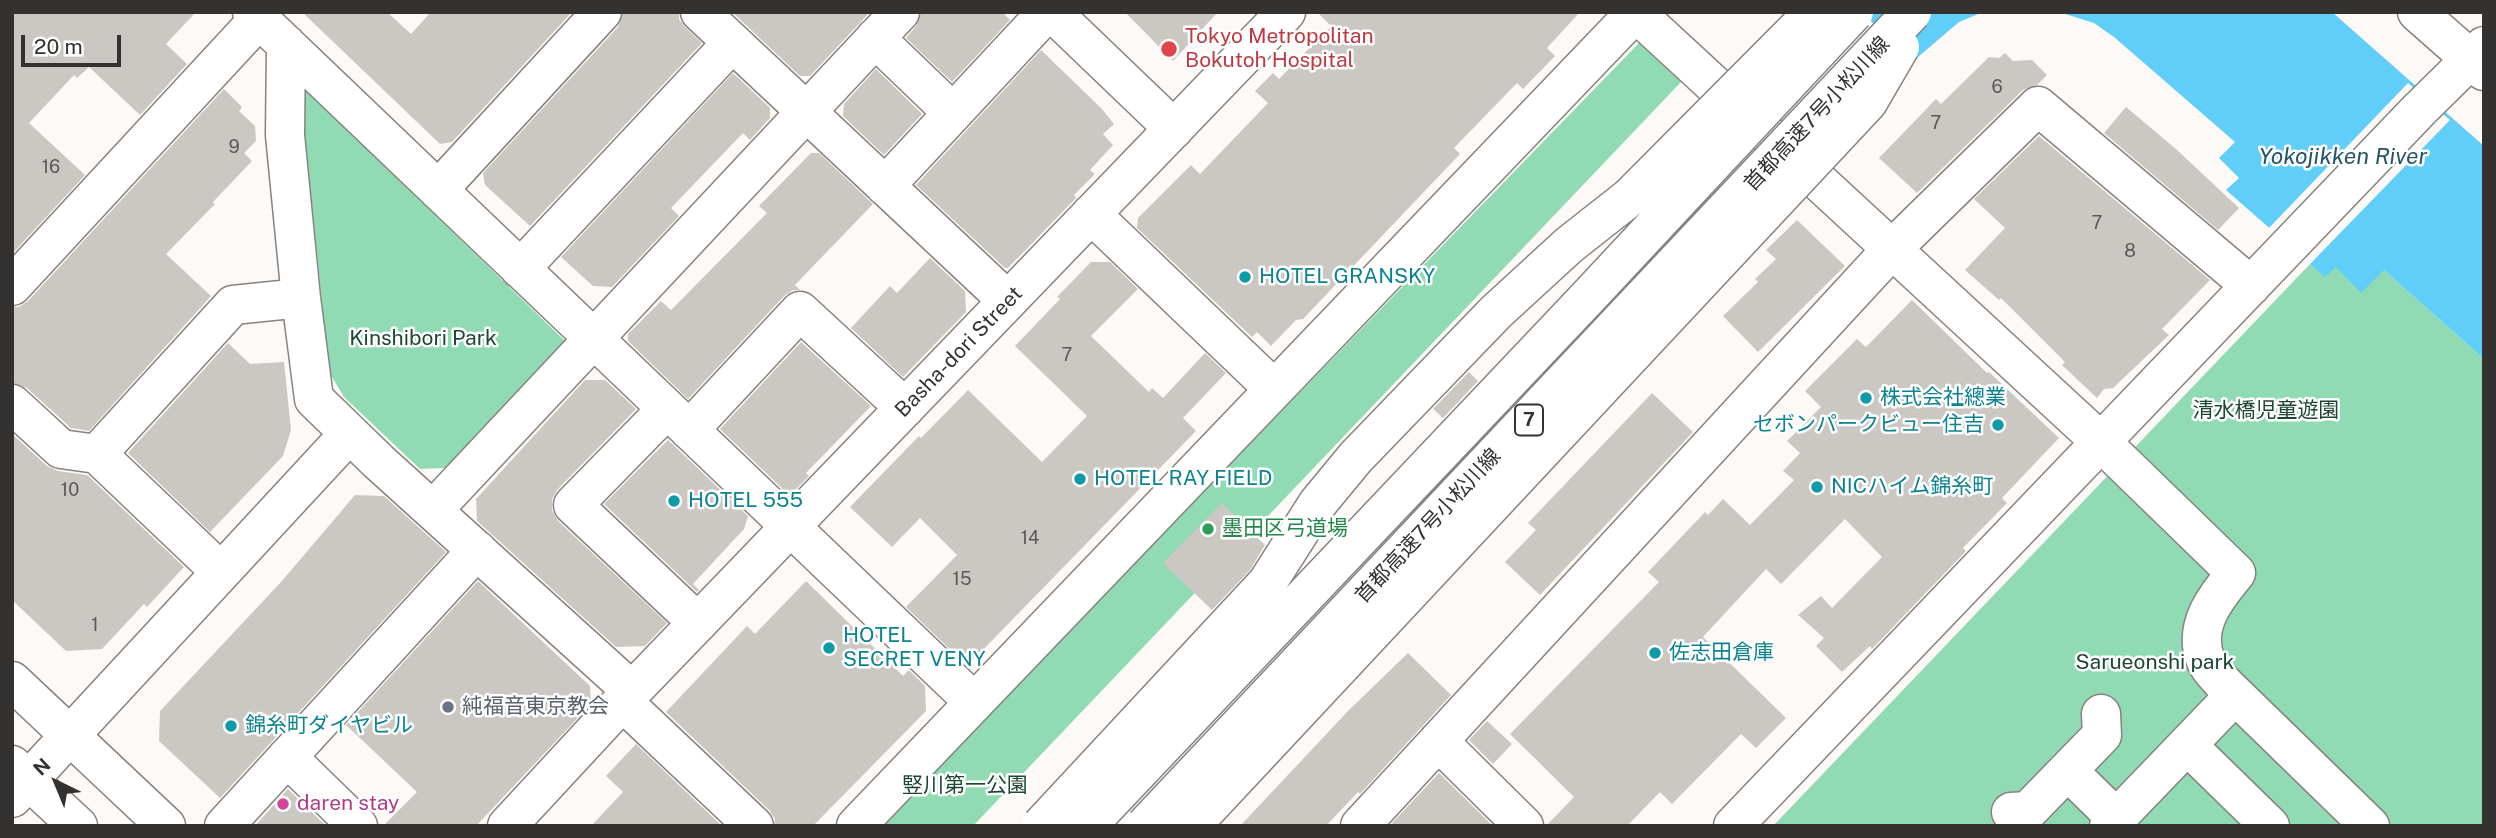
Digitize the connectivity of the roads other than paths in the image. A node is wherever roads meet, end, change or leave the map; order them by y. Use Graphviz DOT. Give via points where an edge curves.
graph roads {
  1 [pos="602,12"];
  2 [pos="699,12"];
  3 [pos="1050,12"];
  4 [pos="1286,12"];
  5 [pos="1635,12"];
  6 [pos="1814,12"];
  7 [pos="1854,12"];
  8 [pos="1912,12"];
  9 [pos="1920,12"];
  10 [pos="2417,12"];
  11 [pos="271,24"];
  12 [pos="887,25"];
  13 [pos="732,43"];
  14 [pos="2480,59"];
  15 [pos="806,112"];
  16 [pos="953,113"];
  17 [pos="1174,129"];
  18 [pos="885,187"];
  19 [pos="438,190"];
  20 [pos="1091,214"];
  21 [pos="1892,249"];
  22 [pos="520,268"];
  23 [pos="12,286"];
  24 [pos="2252,286"];
  25 [pos="301,298"];
  26 [pos="1008,301"];
  27 [pos="593,339"];
  28 [pos="1274,389"];
  29 [pos="12,404"];
  30 [pos="905,408"];
  31 [pos="678,419"];
  32 [pos="349,434"];
  33 [pos="2101,442"];
  34 [pos="97,454"];
  35 [pos="433,510"];
  36 [pos="790,527"];
  37 [pos="477,550"];
  38 [pos="221,572"];
  39 [pos="698,623"];
  40 [pos="12,681"];
  41 [pos="2235,695"];
  42 [pos="628,696"];
  43 [pos="974,702"];
  44 [pos="2101,715"];
  45 [pos="70,735"];
  46 [pos="1438,741"];
  47 [pos="2187,745"];
  48 [pos="287,757"];
  49 [pos="2068,771"];
  50 [pos="18,781"];
  51 [pos="2011,812"];
  52 [pos="2113,822"];
  53 [pos="78,826"];
  54 [pos="166,826"];
  55 [pos="224,826"];
  56 [pos="358,826"];
  57 [pos="507,826"];
  58 [pos="754,826"];
  59 [pos="856,826"];
  60 [pos="1041,826"];
  61 [pos="1087,826"];
  62 [pos="1145,826"];
  63 [pos="1191,826"];
  64 [pos="1360,826"];
  65 [pos="1524,826"];
  66 [pos="1732,826"];
  67 [pos="2270,826"];
  68 [pos="2370,826"];
  1 -- 19 [label="main road"];
  2 -- 13 [label="main road"];
  3 -- 16 [label="main road"];
  3 -- 17 [label="main road"];
  4 -- 17 [label="main road, Basha-dori Street"];
  5 -- 21 [label="main road"];
  5 -- 28 [label="main road"];
  6 -- 60 [label="main road, bridge" via="1630,197 1496,312 1365,448 1318,503 1267,583"];
  7 -- 61 [label="main road, 首都高速7号小松川線 / 7, bridge"];
  8 -- 62 [label="main road, 首都高速7号小松川線 / 7, bridge"];
  9 -- 63 [label="main road, bridge" via="1868,102"];
  10 -- 14 [label="main road"];
  11 -- 19 [label="main road"];
  11 -- 23 [label="main road"];
  11 -- 25 [label="main road"];
  12 -- 15 [label="main road"];
  12 -- 16 [label="main road"];
  13 -- 15 [label="main road"];
  13 -- 22 [label="main road"];
  14 -- 24 [label="main road" via="2419,110"];
  15 -- 18 [label="main road"];
  15 -- 27 [label="main road"];
  16 -- 18 [label="main road"];
  17 -- 20 [label="main road, Basha-dori Street"];
  18 -- 26 [label="main road"];
  19 -- 22 [label="main road"];
  20 -- 26 [label="main road, Basha-dori Street"];
  20 -- 28 [label="main road"];
  21 -- 24 [label="main road" via="2038,106"];
  21 -- 33 [label="main road"];
  21 -- 46 [label="main road"];
  22 -- 27 [label="main road"];
  24 -- 33 [label="main road"];
  25 -- 32 [label="main road" via="314,399"];
  25 -- 34 [label="main road" via="233,305"];
  26 -- 30 [label="main road, Basha-dori Street"];
  27 -- 31 [label="main road"];
  27 -- 35 [label="main road"];
  28 -- 43 [label="main road"];
  29 -- 34 [label="main road" via="61,449"];
  30 -- 31 [label="main road" via="800,311"];
  30 -- 36 [label="main road, Basha-dori Street"];
  31 -- 36 [label="main road"];
  31 -- 39 [label="main road" via="573,505"];
  32 -- 35 [label="main road"];
  32 -- 38 [label="main road"];
  33 -- 41 [label="main road" via="2236,573 2207,613 2201,638 2206,663"];
  33 -- 66 [label="main road"];
  34 -- 38 [label="main road"];
  35 -- 37 [label="main road"];
  36 -- 39 [label="main road, Basha-dori Street"];
  36 -- 43 [label="main road"];
  37 -- 42 [label="main road"];
  37 -- 48 [label="main road"];
  38 -- 45 [label="main road"];
  39 -- 42 [label="main road, Basha-dori Street"];
  40 -- 45 [label="main road"];
  41 -- 47 [label="main road"];
  41 -- 68 [label="main road"];
  42 -- 57 [label="main road, Basha-dori Street"];
  42 -- 58 [label="main road"];
  43 -- 59 [label="main road"];
  44 -- 49 [label="main road" via="2102,735"];
  45 -- 50 [label="main road"];
  45 -- 54 [label="main road"];
  46 -- 64 [label="main road"];
  46 -- 65 [label="main road"];
  47 -- 52 [label="main road"];
  47 -- 67 [label="main road"];
  48 -- 55 [label="main road"];
  48 -- 56 [label="main road"];
  49 -- 51 [label="main road" via="2028,811"];
  49 -- 52 [label="main road"];
  50 -- 53 [label="main road"];
}
